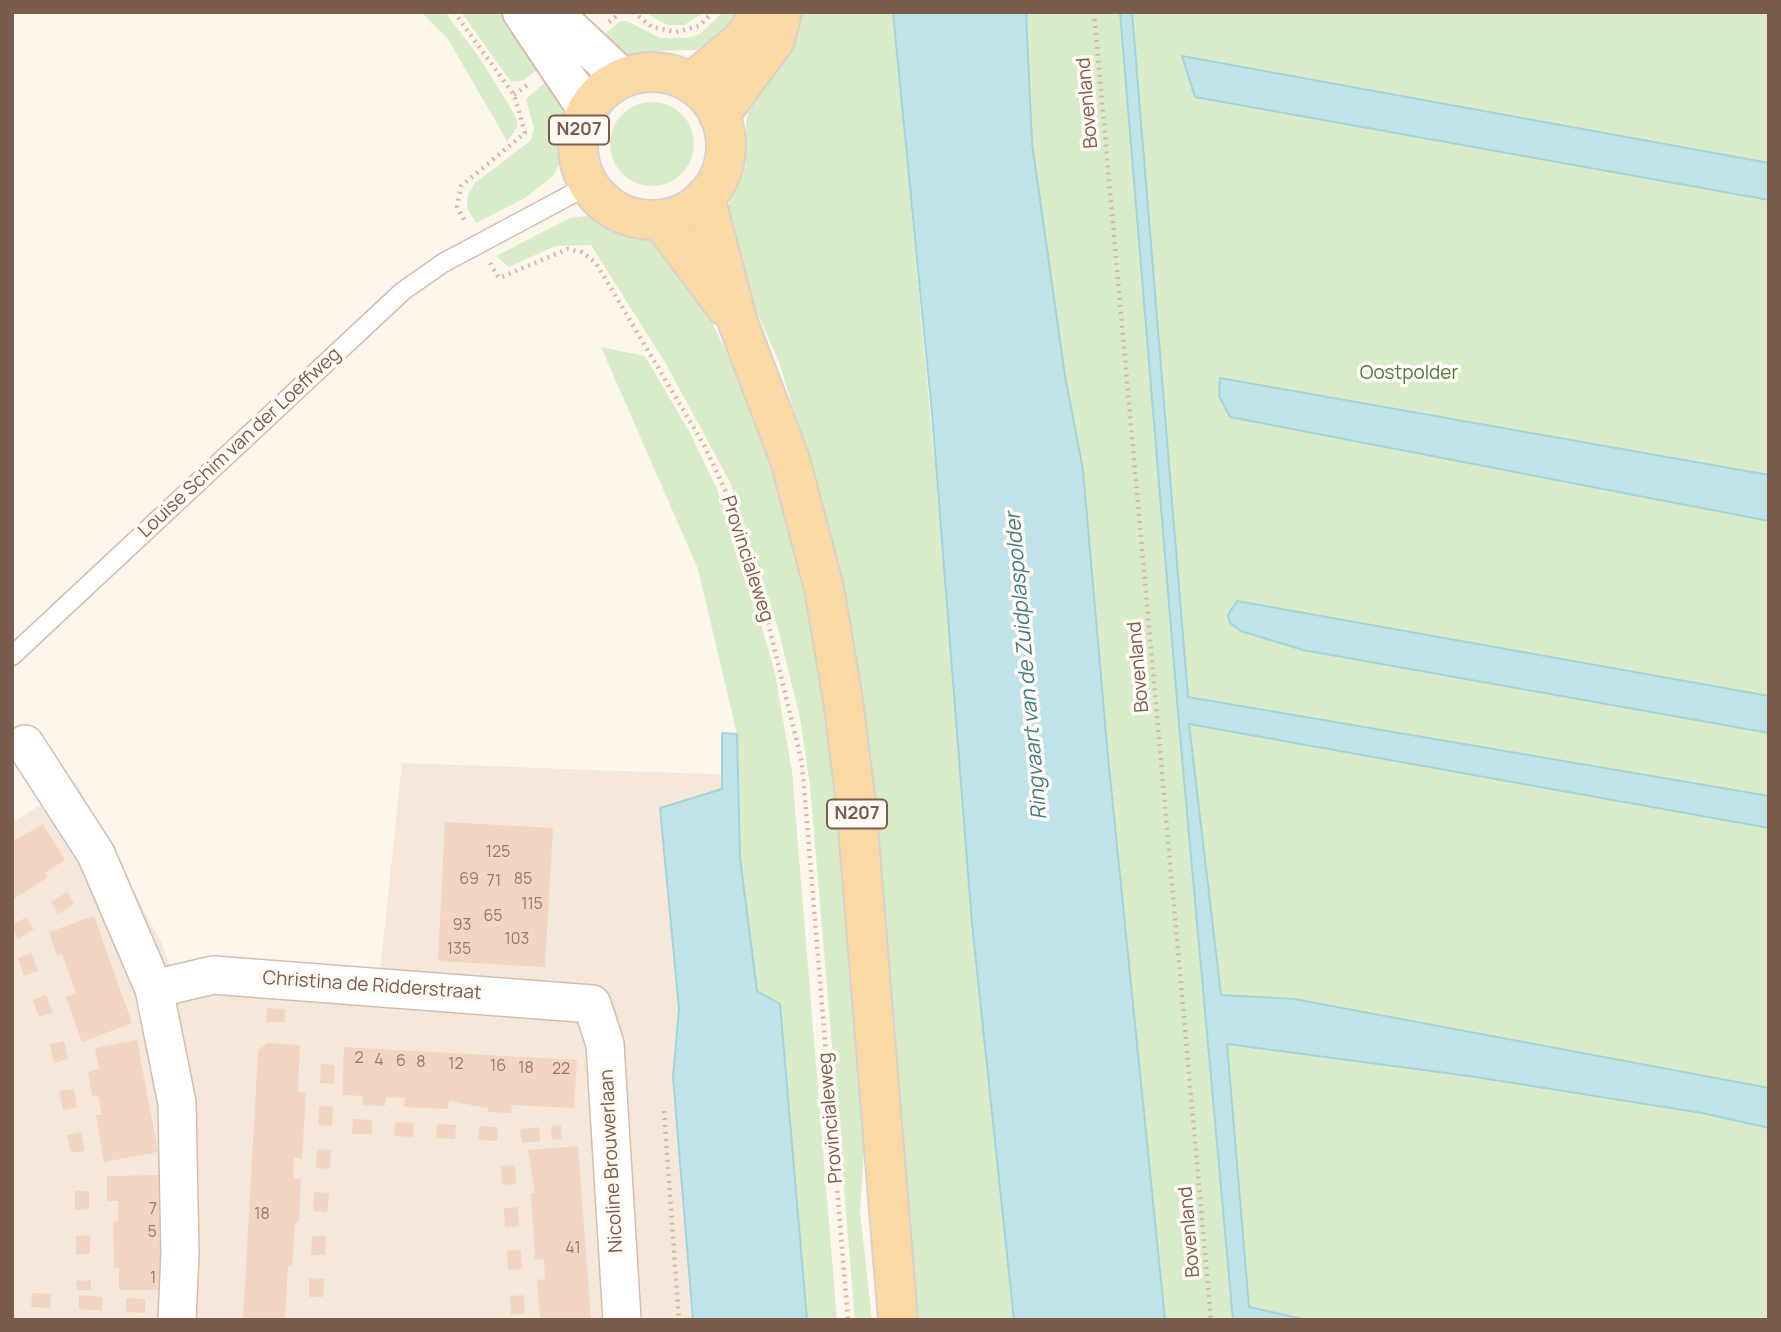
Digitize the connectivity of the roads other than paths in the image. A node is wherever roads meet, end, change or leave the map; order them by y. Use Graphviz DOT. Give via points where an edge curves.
graph roads {
  1 [pos="522,12"];
  2 [pos="552,12"];
  3 [pos="761,12"];
  4 [pos="782,12"];
  5 [pos="622,78"];
  6 [pos="691,83"];
  7 [pos="587,109"];
  8 [pos="719,116"];
  9 [pos="589,185"];
  10 [pos="705,197"];
  11 [pos="661,220"];
  12 [pos="738,323"];
  13 [pos="12,656"];
  14 [pos="25,744"];
  15 [pos="154,989"];
  16 [pos="592,1004"];
  17 [pos="177,1320"];
  18 [pos="622,1320"];
  19 [pos="898,1320"];
  1 -- 7 [label="main road"];
  2 -- 5 [label="main road"];
  3 -- 6 [label="main road" via="743,39"];
  4 -- 8 [label="main road" via="775,40"];
  5 -- 6 [label="main road, N207" via="650,71"];
  5 -- 7 [label="main road, N207" via="596,96"];
  6 -- 8 [label="main road"];
  7 -- 9 [label="main road, N207" via="577,147"];
  8 -- 10 [label="main road" via="725,158"];
  9 -- 11 [label="main road, N207" via="612,209 627,216"];
  9 -- 13 [label="lane, Louise Schim van der Loeffweg" via="443,263 403,291"];
  10 -- 11 [label="main road, N207" via="692,208"];
  10 -- 12 [label="main road, N207"];
  11 -- 12 [label="main road, N207"];
  12 -- 19 [label="main road, N207" via="790,460 824,588 843,700"];
  14 -- 15 [label="street" via="96,854"];
  15 -- 16 [label="street, Christina de Ridderstraat" via="213,975"];
  15 -- 17 [label="street" via="177,1103"];
  16 -- 18 [label="street, Nicoline Brouwerlaan" via="606,1044"];
}
